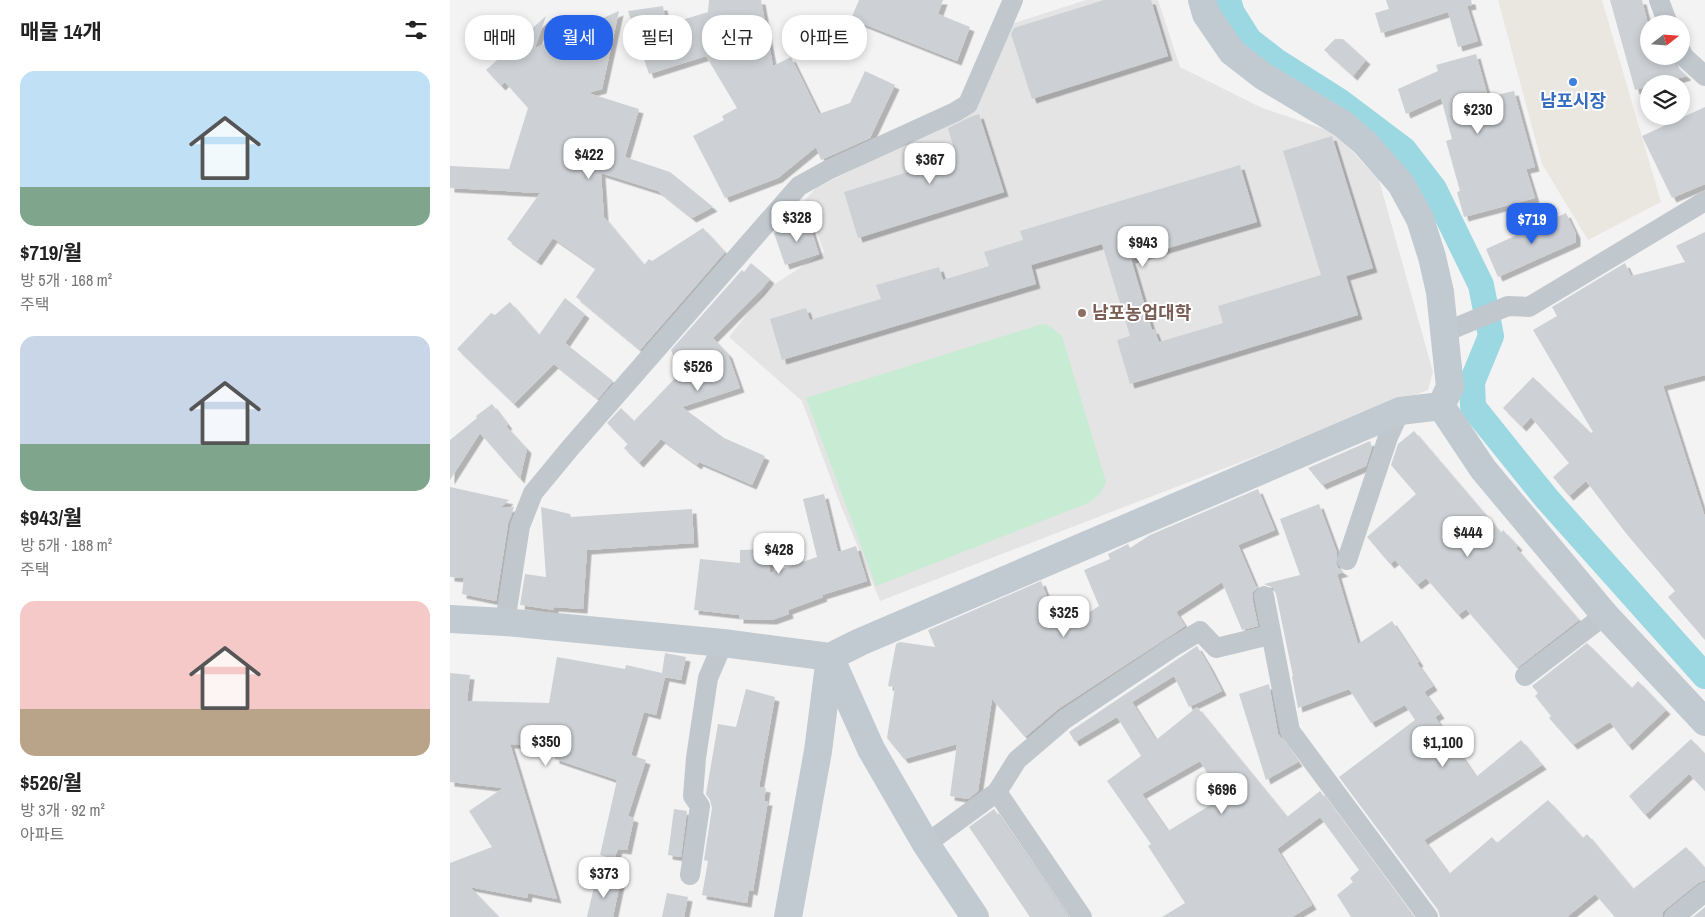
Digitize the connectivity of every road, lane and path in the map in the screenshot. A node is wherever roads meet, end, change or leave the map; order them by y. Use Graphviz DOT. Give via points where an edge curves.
graph roads {
  1 [pos="1013,0"];
  2 [pos="1202,0"];
  3 [pos="1659,0"];
  4 [pos="1665,15"];
  5 [pos="1690,62"];
  6 [pos="1705,76"];
  7 [pos="1705,201"];
  8 [pos="1456,327"];
  9 [pos="1441,406"];
  10 [pos="1400,411"];
  11 [pos="1347,560"];
  12 [pos="1264,596"];
  13 [pos="1606,615"];
  14 [pos="450,619"];
  15 [pos="505,622"];
  16 [pos="1270,634"];
  17 [pos="723,643"];
  18 [pos="830,657"];
  19 [pos="1525,676"];
  20 [pos="1705,722"];
  21 [pos="997,792"];
  22 [pos="926,844"];
  23 [pos="690,875"];
  24 [pos="1705,892"];
  25 [pos="788,917"];
  26 [pos="975,917"];
  27 [pos="1082,917"];
  28 [pos="1428,917"];
  29 [pos="1674,917"];
  1 -- 15 [label="street" via="968,104 799,186 533,493 520,526"];
  2 -- 8 [label="street" via="1206,14 1232,52 1263,76 1342,124 1365,143 1401,184 1420,219 1440,292"];
  3 -- 4 [label="street"];
  5 -- 6 [label="street"];
  7 -- 8 [label="street" via="1530,307 1508,306"];
  8 -- 9 [label="street" via="1450,387"];
  9 -- 10 [label="street"];
  9 -- 13 [label="street" via="1483,469"];
  10 -- 11 [label="street" via="1388,437"];
  10 -- 18 [label="street"];
  12 -- 16 [label="street"];
  13 -- 19 [label="street"];
  13 -- 20 [label="street"];
  14 -- 15 [label="street"];
  15 -- 17 [label="street"];
  16 -- 21 [label="street" via="1216,648 1200,632 1172,648 1065,719 1017,760"];
  16 -- 28 [label="street" via="1290,731"];
  17 -- 18 [label="street"];
  17 -- 23 [label="street" via="708,678 696,758 693,796 700,806"];
  18 -- 22 [label="street" via="871,749"];
  18 -- 25 [label="street" via="818,751"];
  21 -- 22 [label="street"];
  21 -- 27 [label="street"];
  22 -- 26 [label="street"];
  24 -- 29 [label="street"];
}
